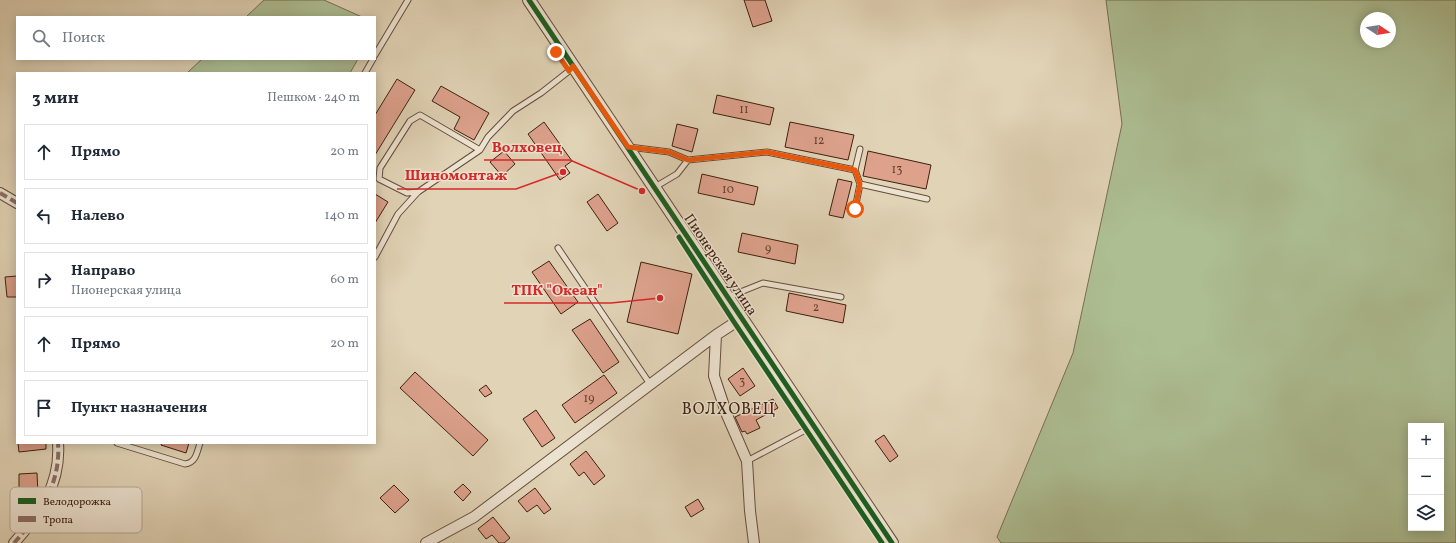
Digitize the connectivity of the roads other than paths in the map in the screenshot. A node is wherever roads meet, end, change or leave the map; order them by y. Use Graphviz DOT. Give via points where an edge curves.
graph roads {
  1 [pos="408,0"];
  2 [pos="529,0"];
  3 [pos="376,53"];
  4 [pos="372,60"];
  5 [pos="573,66"];
  6 [pos="366,72"];
  7 [pos="628,147"];
  8 [pos="860,149"];
  9 [pos="480,150"];
  10 [pos="688,160"];
  11 [pos="855,170"];
  12 [pos="860,184"];
  13 [pos="654,187"];
  14 [pos="418,192"];
  15 [pos="0,193"];
  16 [pos="927,199"];
  17 [pos="16,202"];
  18 [pos="855,209"];
  19 [pos="558,248"];
  20 [pos="376,255"];
  21 [pos="728,297"];
  22 [pos="841,297"];
  23 [pos="742,318"];
  24 [pos="716,335"];
  25 [pos="650,384"];
  26 [pos="813,426"];
  27 [pos="58,444"];
  28 [pos="120,444"];
  29 [pos="200,444"];
  30 [pos="747,460"];
  31 [pos="52,487"];
  32 [pos="22,533"];
  33 [pos="14,543"];
  34 [pos="426,543"];
  35 [pos="754,543"];
  36 [pos="892,543"];
  1 -- 3 [label="lane"];
  2 -- 5 [label="street, Пионерская улица"];
  4 -- 6 [label="lane"];
  5 -- 7 [label="street, Пионерская улица"];
  5 -- 9 [label="lane" via="513,111 488,137"];
  7 -- 10 [label="lane" via="669,152"];
  7 -- 13 [label="street, Пионерская улица"];
  8 -- 11 [label="lane"];
  9 -- 14 [label="lane"];
  9 -- 14 [label="lane" via="420,116 410,121 380,168 379,179 407,193"];
  10 -- 11 [label="lane" via="767,152"];
  10 -- 13 [label="lane" via="677,174"];
  11 -- 12 [label="lane"];
  12 -- 16 [label="lane"];
  12 -- 18 [label="lane"];
  13 -- 21 [label="street, Пионерская улица"];
  14 -- 20 [label="lane" via="398,214"];
  15 -- 17 [label="street"];
  19 -- 25 [label="lane"];
  21 -- 22 [label="lane" via="763,283"];
  21 -- 23 [label="street, Пионерская улица"];
  23 -- 24 [label="street"];
  23 -- 26 [label="street, Пионерская улица"];
  24 -- 25 [label="street"];
  24 -- 30 [label="street" via="714,376 727,415"];
  25 -- 34 [label="street" via="474,517"];
  26 -- 30 [label="lane"];
  26 -- 36 [label="street, Пионерская улица"];
  27 -- 31 [label="street" via="59,455"];
  28 -- 29 [label="lane" via="185,464 195,459"];
  30 -- 35 [label="street"];
  32 -- 33 [label="street"];
}
